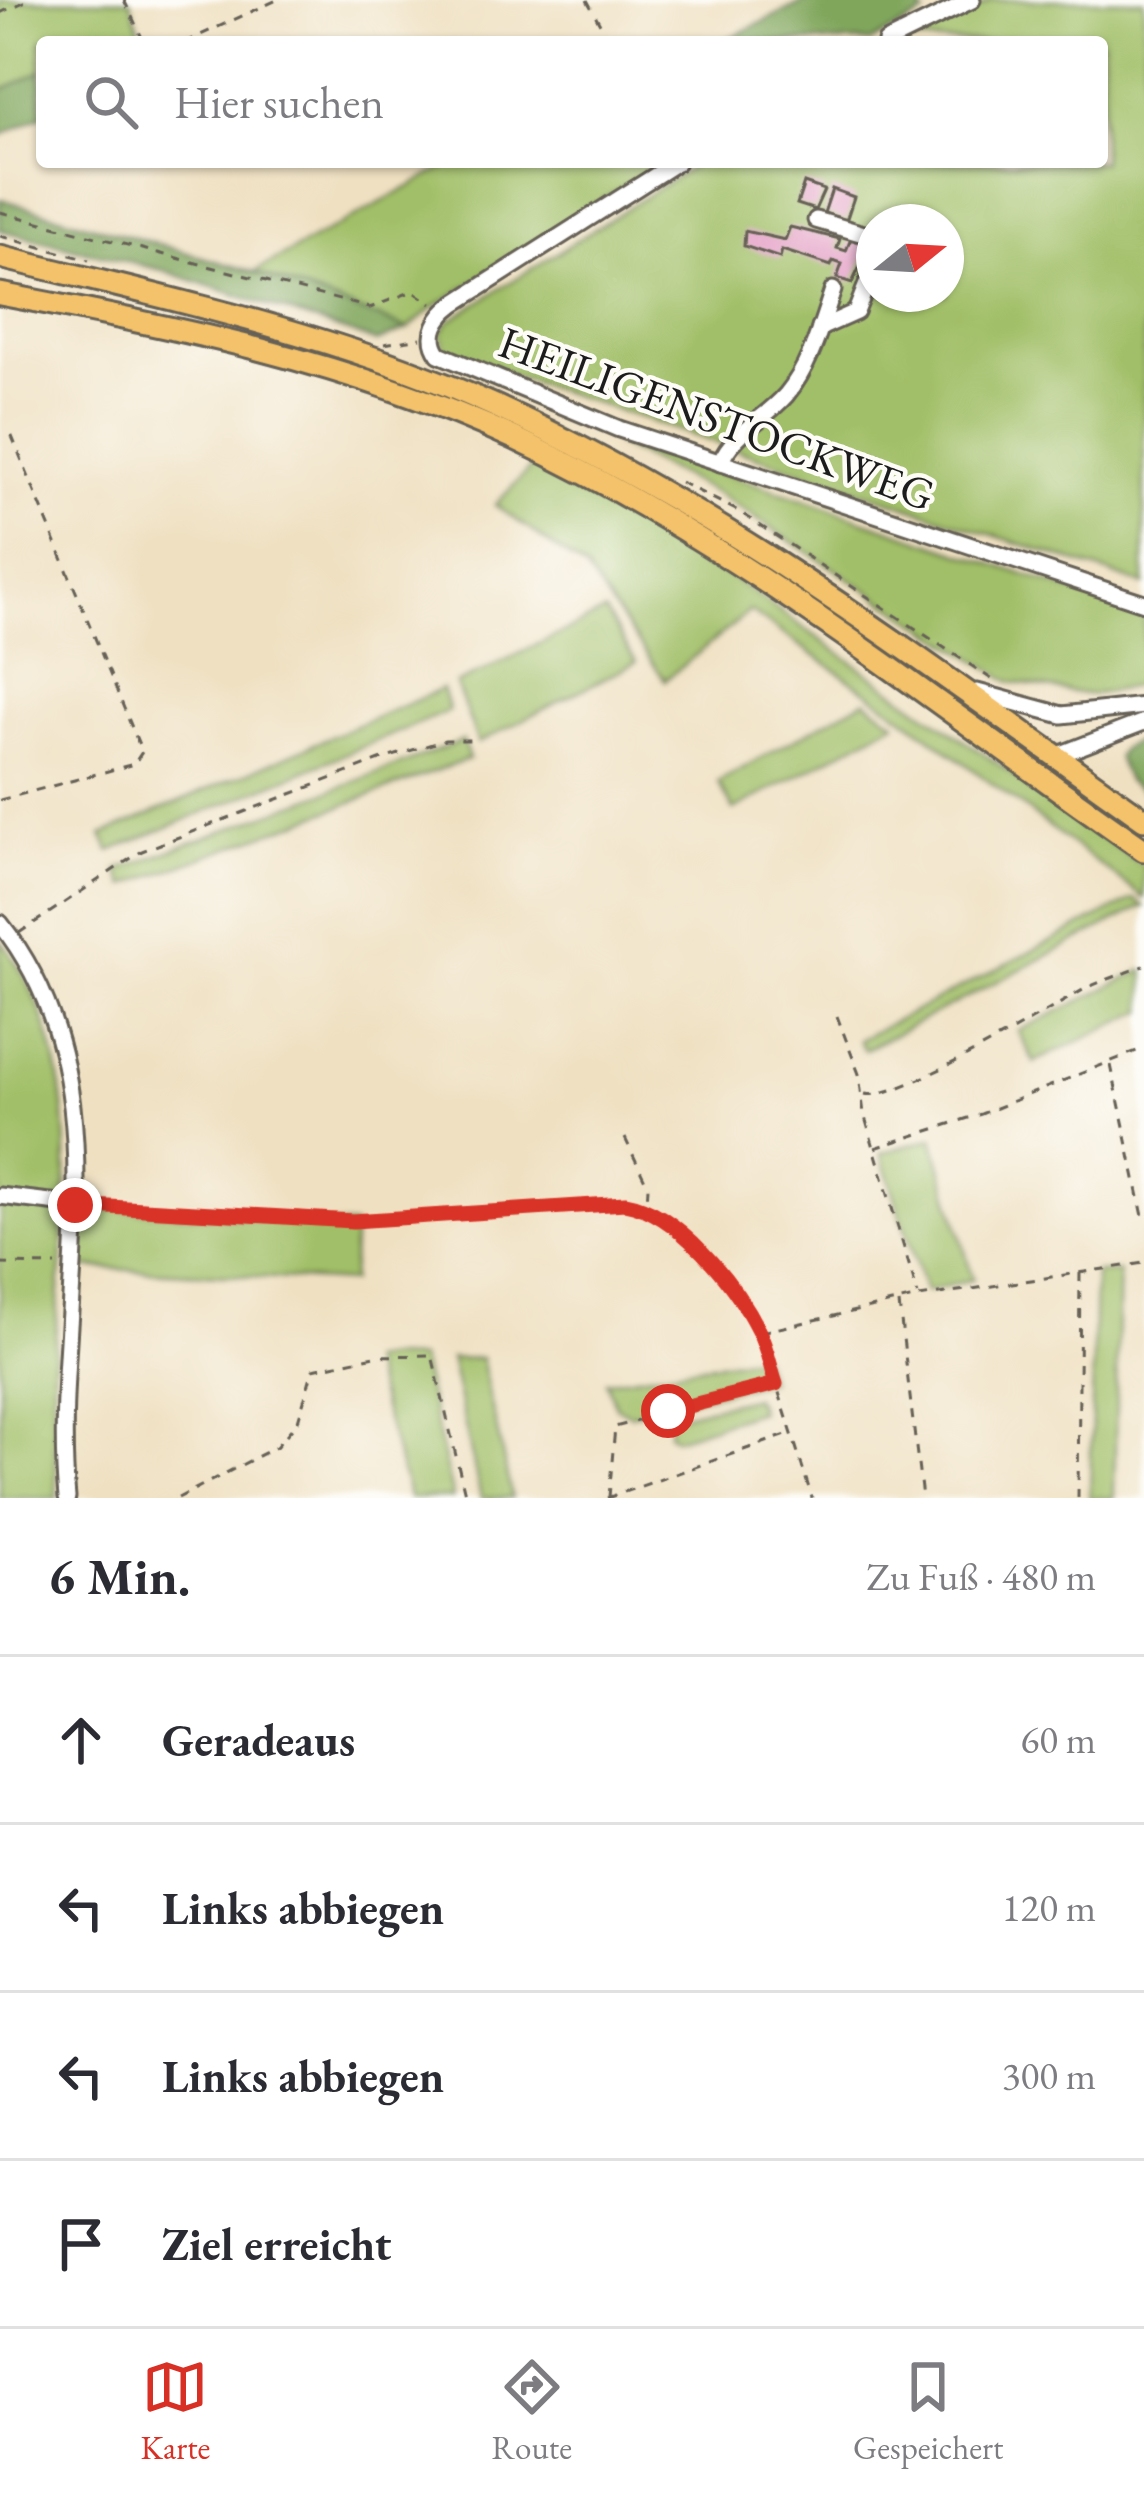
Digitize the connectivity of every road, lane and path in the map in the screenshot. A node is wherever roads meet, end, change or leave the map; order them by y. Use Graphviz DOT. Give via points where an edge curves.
graph roads {
  1 [pos="28,0"];
  2 [pos="124,0"];
  3 [pos="277,0"];
  4 [pos="587,0"];
  5 [pos="972,0"];
  6 [pos="0,13"];
  7 [pos="141,36"];
  8 [pos="198,36"];
  9 [pos="607,36"];
  10 [pos="898,36"];
  11 [pos="668,168"];
  12 [pos="0,212"];
  13 [pos="816,220"];
  14 [pos="856,232"];
  15 [pos="0,257"];
  16 [pos="833,290"];
  17 [pos="0,294"];
  18 [pos="443,312"];
  19 [pos="856,312"];
  20 [pos="820,328"];
  21 [pos="432,337"];
  22 [pos="383,345"];
  23 [pos="11,434"];
  24 [pos="720,463"];
  25 [pos="668,476"];
  26 [pos="1144,603"];
  27 [pos="963,688"];
  28 [pos="1012,689"];
  29 [pos="1144,706"];
  30 [pos="1144,722"];
  31 [pos="470,740"];
  32 [pos="994,746"];
  33 [pos="1057,756"];
  34 [pos="0,800"];
  35 [pos="1144,819"];
  36 [pos="1144,850"];
  37 [pos="0,923"];
  38 [pos="12,938"];
  39 [pos="1144,966"];
  40 [pos="837,1016"];
  41 [pos="1144,1048"];
  42 [pos="1110,1062"];
  43 [pos="865,1094"];
  44 [pos="626,1138"];
  45 [pos="874,1148"];
  46 [pos="0,1196"];
  47 [pos="75,1205"];
  48 [pos="646,1207"];
  49 [pos="1144,1221"];
  50 [pos="70,1261"];
  51 [pos="1144,1263"];
  52 [pos="0,1264"];
  53 [pos="1080,1268"];
  54 [pos="919,1297"];
  55 [pos="898,1302"];
  56 [pos="760,1332"];
  57 [pos="776,1384"];
  58 [pos="791,1434"];
  59 [pos="608,1497"];
  60 [pos="67,1498"];
  61 [pos="178,1498"];
  62 [pos="466,1498"];
  63 [pos="812,1498"];
  64 [pos="922,1498"];
  65 [pos="1078,1498"];
  1 -- 6 [label="path"];
  2 -- 7 [label="path"];
  3 -- 8 [label="path"];
  4 -- 9 [label="path"];
  5 -- 10 [label="street"];
  11 -- 18 [label="street, HEILIGENSTOCKWEG"];
  12 -- 18 [label="path" via="370,308 413,291"];
  13 -- 14 [label="street"];
  15 -- 27 [label="main road" via="336,345 501,409 688,507"];
  16 -- 20 [label="street"];
  17 -- 32 [label="main road" via="339,370 514,439 680,529"];
  18 -- 21 [label="street, HEILIGENSTOCKWEG"];
  19 -- 20 [label="street"];
  20 -- 24 [label="street" via="786,394 729,443"];
  21 -- 22 [label="path"];
  21 -- 24 [label="street, HEILIGENSTOCKWEG" via="439,354 457,363"];
  23 -- 34 [label="path" via="142,752 134,764"];
  24 -- 26 [label="street, HEILIGENSTOCKWEG"];
  25 -- 28 [label="path" via="740,512"];
  27 -- 29 [label="street" via="1063,715"];
  27 -- 33 [label="main road"];
  30 -- 33 [label="street"];
  31 -- 38 [label="path" via="380,760 142,851"];
  32 -- 33 [label="main road"];
  32 -- 36 [label="main road"];
  33 -- 35 [label="main road"];
  37 -- 38 [label="street"];
  38 -- 47 [label="street" via="50,1016 74,1096"];
  39 -- 43 [label="path" via="899,1087"];
  40 -- 43 [label="path"];
  41 -- 42 [label="path"];
  42 -- 45 [label="path"];
  42 -- 49 [label="path"];
  43 -- 45 [label="path"];
  44 -- 48 [label="path" via="648,1186"];
  45 -- 54 [label="path"];
  46 -- 47 [label="street"];
  47 -- 48 [label="path" via="353,1221"];
  47 -- 50 [label="street"];
  48 -- 56 [label="path" via="727,1283"];
  50 -- 52 [label="path"];
  50 -- 60 [label="street"];
  51 -- 53 [label="path"];
  53 -- 54 [label="path"];
  53 -- 65 [label="path"];
  54 -- 55 [label="path"];
  55 -- 56 [label="path"];
  55 -- 64 [label="path"];
  56 -- 57 [label="path"];
  57 -- 58 [label="path"];
  57 -- 59 [label="path" via="614,1427"];
  58 -- 59 [label="path"];
  58 -- 63 [label="path"];
  61 -- 62 [label="path" via="276,1447 298,1421 313,1369 403,1355 432,1355"];
}
